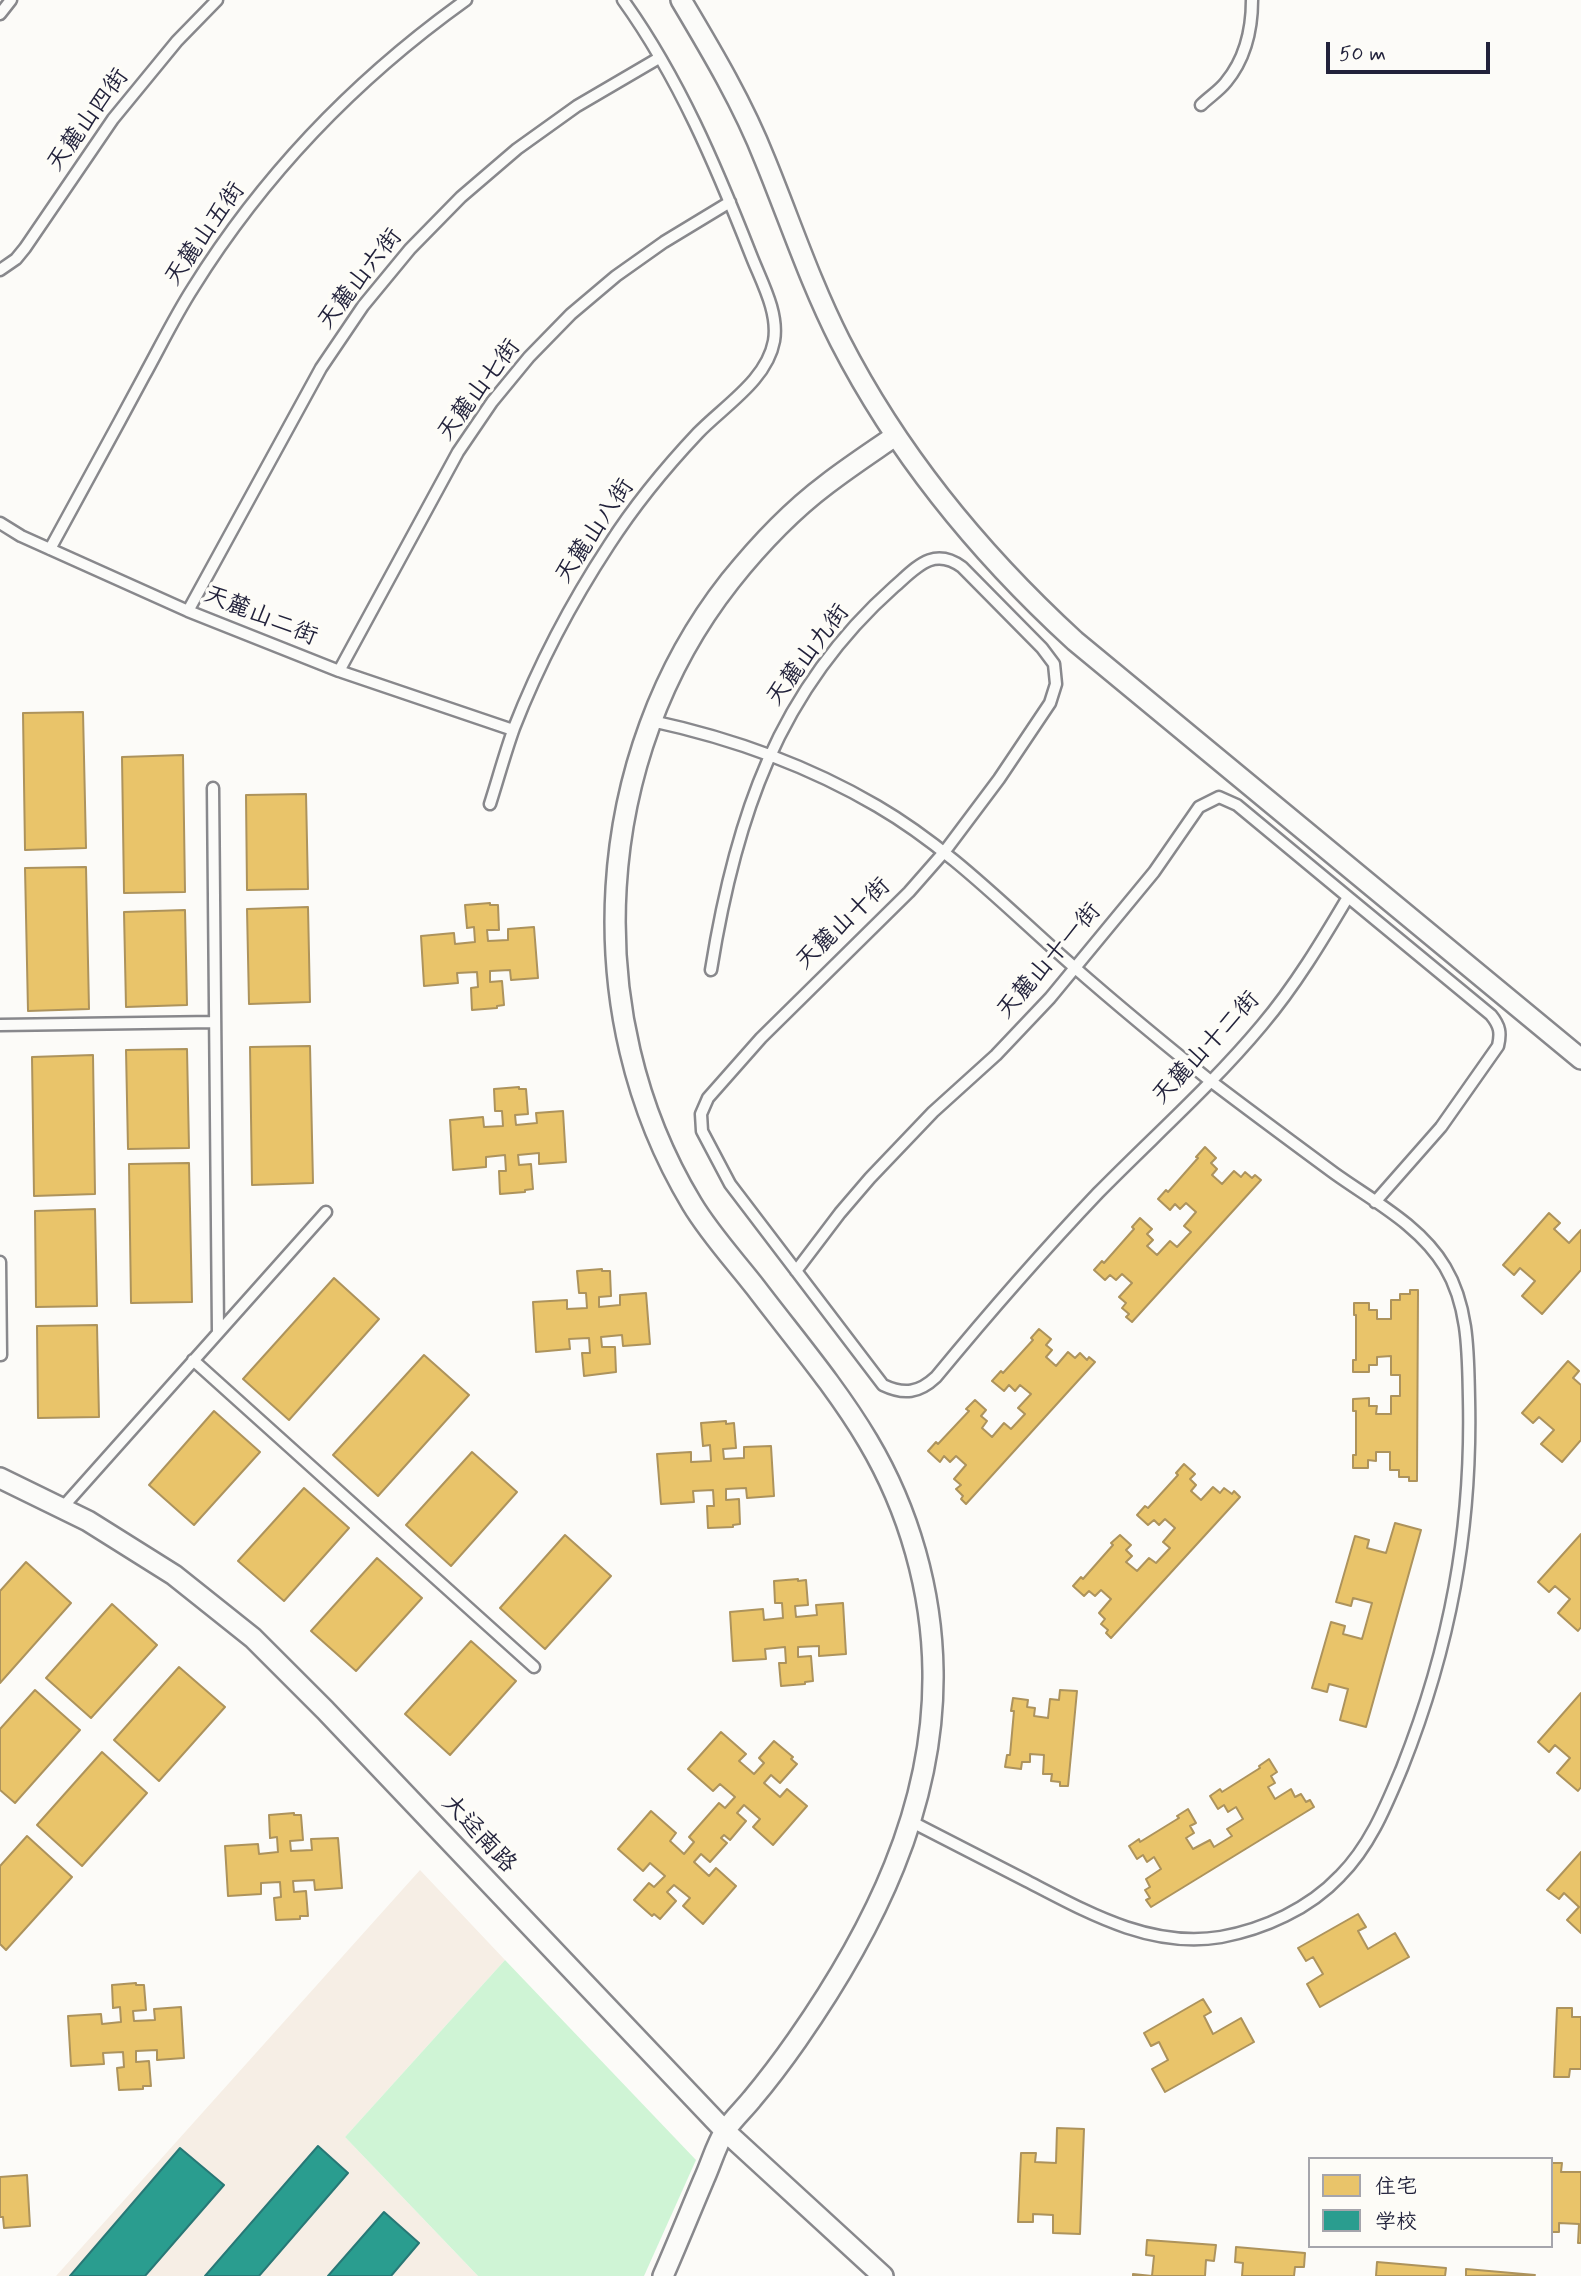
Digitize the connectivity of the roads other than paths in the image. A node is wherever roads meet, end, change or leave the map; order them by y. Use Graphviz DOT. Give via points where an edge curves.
graph roads {
  1 [pos="11,0"];
  2 [pos="217,0"];
  3 [pos="466,0"];
  4 [pos="623,0"];
  5 [pos="681,0"];
  6 [pos="1252,0"];
  7 [pos="0,14"];
  8 [pos="659,58"];
  9 [pos="1201,105"];
  10 [pos="730,202"];
  11 [pos="0,270"];
  12 [pos="895,436"];
  13 [pos="0,523"];
  14 [pos="50,550"];
  15 [pos="1002,607"];
  16 [pos="188,611"];
  17 [pos="339,671"];
  18 [pos="652,721"];
  19 [pos="513,730"];
  20 [pos="769,754"];
  21 [pos="213,788"];
  22 [pos="490,804"];
  23 [pos="945,851"];
  24 [pos="1349,897"];
  25 [pos="1075,968"];
  26 [pos="710,970"];
  27 [pos="215,1022"];
  28 [pos="0,1025"];
  29 [pos="1581,1059"];
  30 [pos="1212,1081"];
  31 [pos="1375,1202"];
  32 [pos="326,1212"];
  33 [pos="0,1262"];
  34 [pos="796,1271"];
  35 [pos="218,1331"];
  36 [pos="1,1355"];
  37 [pos="193,1360"];
  38 [pos="0,1478"];
  39 [pos="62,1508"];
  40 [pos="534,1667"];
  41 [pos="912,1822"];
  42 [pos="725,2131"];
  43 [pos="663,2276"];
  44 [pos="883,2276"];
  1 -- 7 [label="lane"];
  2 -- 11 [label="lane, 天麓山四街" via="113,119 25,248"];
  3 -- 14 [label="lane, 天麓山五街" via="358,86 297,148 242,216 192,289"];
  4 -- 8 [label="lane"];
  5 -- 12 [label="street" via="725,75 765,158 802,257 841,342"];
  6 -- 9 [label="lane" via="1252,23 1243,55 1226,83"];
  8 -- 10 [label="lane" via="683,97"];
  8 -- 16 [label="lane, 天麓山六街" via="577,106 517,149 410,249 321,368"];
  10 -- 17 [label="lane, 天麓山七街" via="616,276 571,314 492,402 458,452"];
  10 -- 19 [label="lane, 天麓山八街" via="774,314 775,340 766,365 690,443 610,543 540,666"];
  12 -- 18 [label="street" via="822,487 773,532 729,583 692,637"];
  12 -- 29 [label="street" via="960,524 1074,641"];
  13 -- 14 [label="lane, 天麓山二街"];
  14 -- 16 [label="lane, 天麓山二街"];
  15 -- 20 [label="lane, 天麓山九街" via="951,559 926,561 881,599 829,656"];
  15 -- 23 [label="lane, 天麓山十街" via="1054,664 1056,684 1050,704"];
  16 -- 17 [label="lane, 天麓山二街"];
  17 -- 19 [label="lane, 天麓山二街"];
  18 -- 20 [label="lane"];
  18 -- 41 [label="street" via="623,824 615,890 615,956 623,1022 639,1087 663,1148 694,1207 848,1410 903,1514 924,1589 933,1667 929,1745"];
  19 -- 22 [label="lane, 天麓山八街"];
  20 -- 23 [label="lane" via="855,793"];
  20 -- 26 [label="lane, 天麓山九街" via="736,849"];
  21 -- 27 [label="lane"];
  23 -- 25 [label="lane"];
  23 -- 34 [label="lane, 天麓山十街" via="761,1038 708,1098 701,1114 702,1131 730,1184"];
  24 -- 25 [label="lane, 天麓山十一街" via="1237,805 1219,797 1199,807 1154,872"];
  24 -- 30 [label="lane, 天麓山十二街" via="1301,973"];
  24 -- 31 [label="lane" via="1491,1015 1501,1035 1441,1127"];
  25 -- 30 [label="lane"];
  25 -- 34 [label="lane, 天麓山十一街" via="1023,1027 870,1178"];
  27 -- 28 [label="lane"];
  27 -- 35 [label="lane"];
  30 -- 31 [label="lane"];
  30 -- 34 [label="lane, 天麓山十二街" via="1078,1215 925,1387 897,1392 883,1385"];
  31 -- 41 [label="lane" via="1416,1230 1446,1268 1464,1313 1470,1451 1463,1541 1447,1630 1423,1716 1368,1841 1340,1877 1304,1906 1262,1927 1217,1938 1171,1938 1126,1929"];
  32 -- 35 [label="lane"];
  33 -- 36 [label="lane"];
  35 -- 37 [label="lane"];
  37 -- 39 [label="lane"];
  37 -- 40 [label="lane"];
  38 -- 39 [label="street, 大迳南路"];
  39 -- 42 [label="street, 大迳南路" via="174,1575 253,1638"];
  41 -- 42 [label="street" via="882,1895 827,1995 762,2088"];
  42 -- 43 [label="street"];
  42 -- 44 [label="street, 大迳南路"];
}
